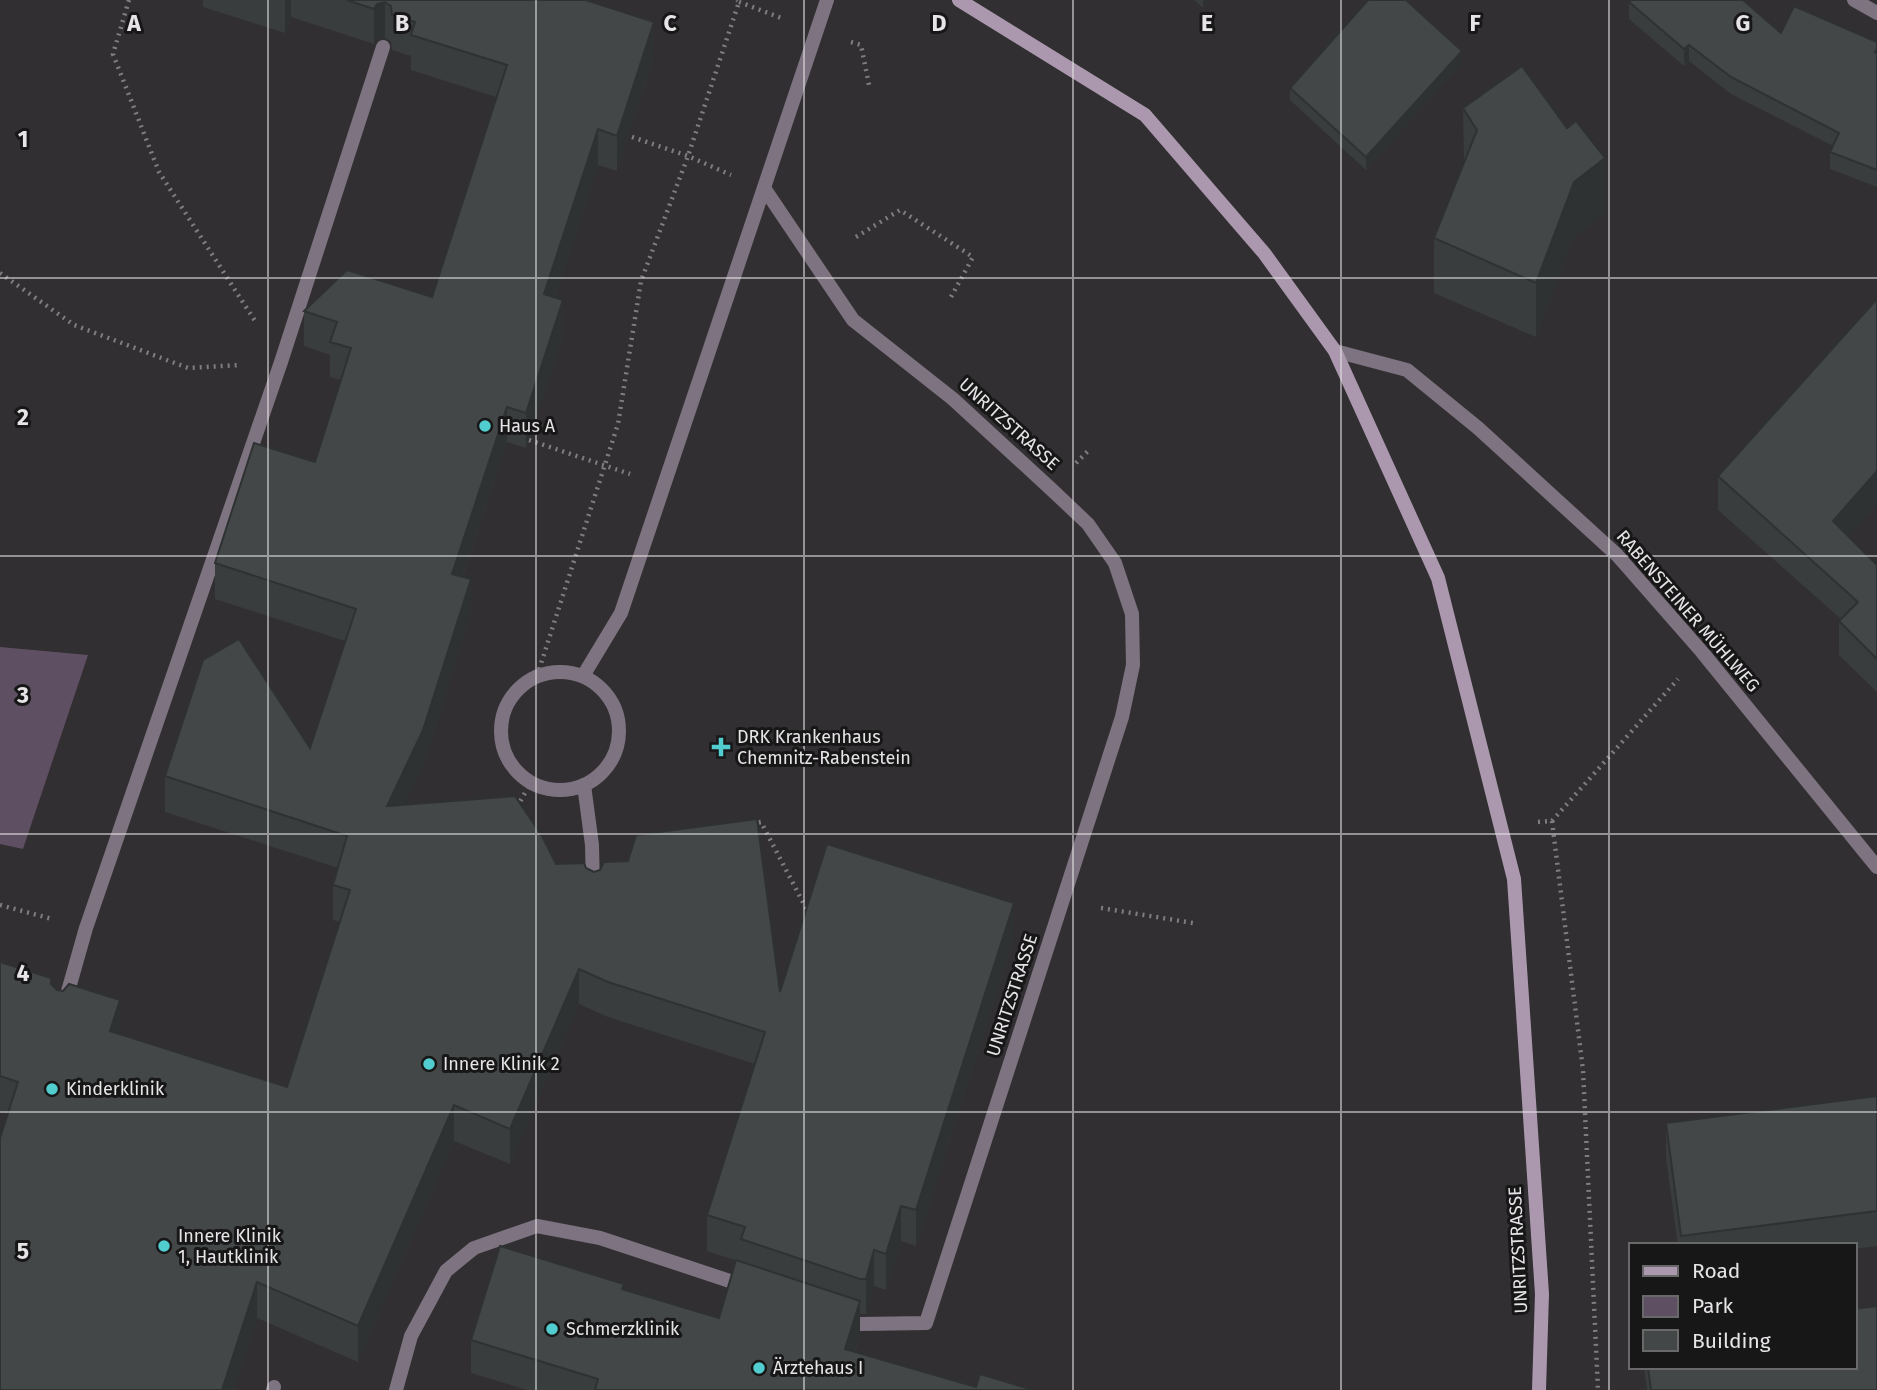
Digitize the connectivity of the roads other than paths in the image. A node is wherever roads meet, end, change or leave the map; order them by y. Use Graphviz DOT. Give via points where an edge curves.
graph roads {
  1 [pos="827,0"];
  2 [pos="1854,0"];
  3 [pos="965,2"];
  4 [pos="1877,13"];
  5 [pos="383,47"];
  6 [pos="764,188"];
  7 [pos="1335,351"];
  8 [pos="583,676"];
  9 [pos="584,785"];
  10 [pos="1877,867"];
  11 [pos="594,898"];
  12 [pos="60,1017"];
  13 [pos="755,1290"];
  14 [pos="833,1315"];
  15 [pos="396,1390"];
  16 [pos="1539,1390"];
  1 -- 6 [label="street"];
  2 -- 4 [label="street"];
  3 -- 7 [label="street, UNRITZSTRASSE" via="1145,116 1264,253"];
  5 -- 12 [label="street"];
  6 -- 8 [label="street" via="621,613"];
  6 -- 14 [label="street, UNRITZSTRASSE" via="853,320 953,399 1088,524 1115,563 1132,614 1133,665 1122,717 926,1323 859,1324"];
  7 -- 10 [label="street, RABENSTEINER MÜHLWEG" via="1407,370 1617,555"];
  7 -- 16 [label="street, UNRITZSTRASSE" via="1438,578 1514,879 1542,1294"];
  8 -- 9 [label="street" via="605,692 615,710 620,735 615,755 602,774"];
  8 -- 9 [label="street" via="563,672 537,676 519,687 500,727 504,751 514,769 530,783 557,791"];
  9 -- 11 [label="street"];
  13 -- 15 [label="street" via="600,1238 537,1226 474,1248 446,1270 411,1336"];
}
